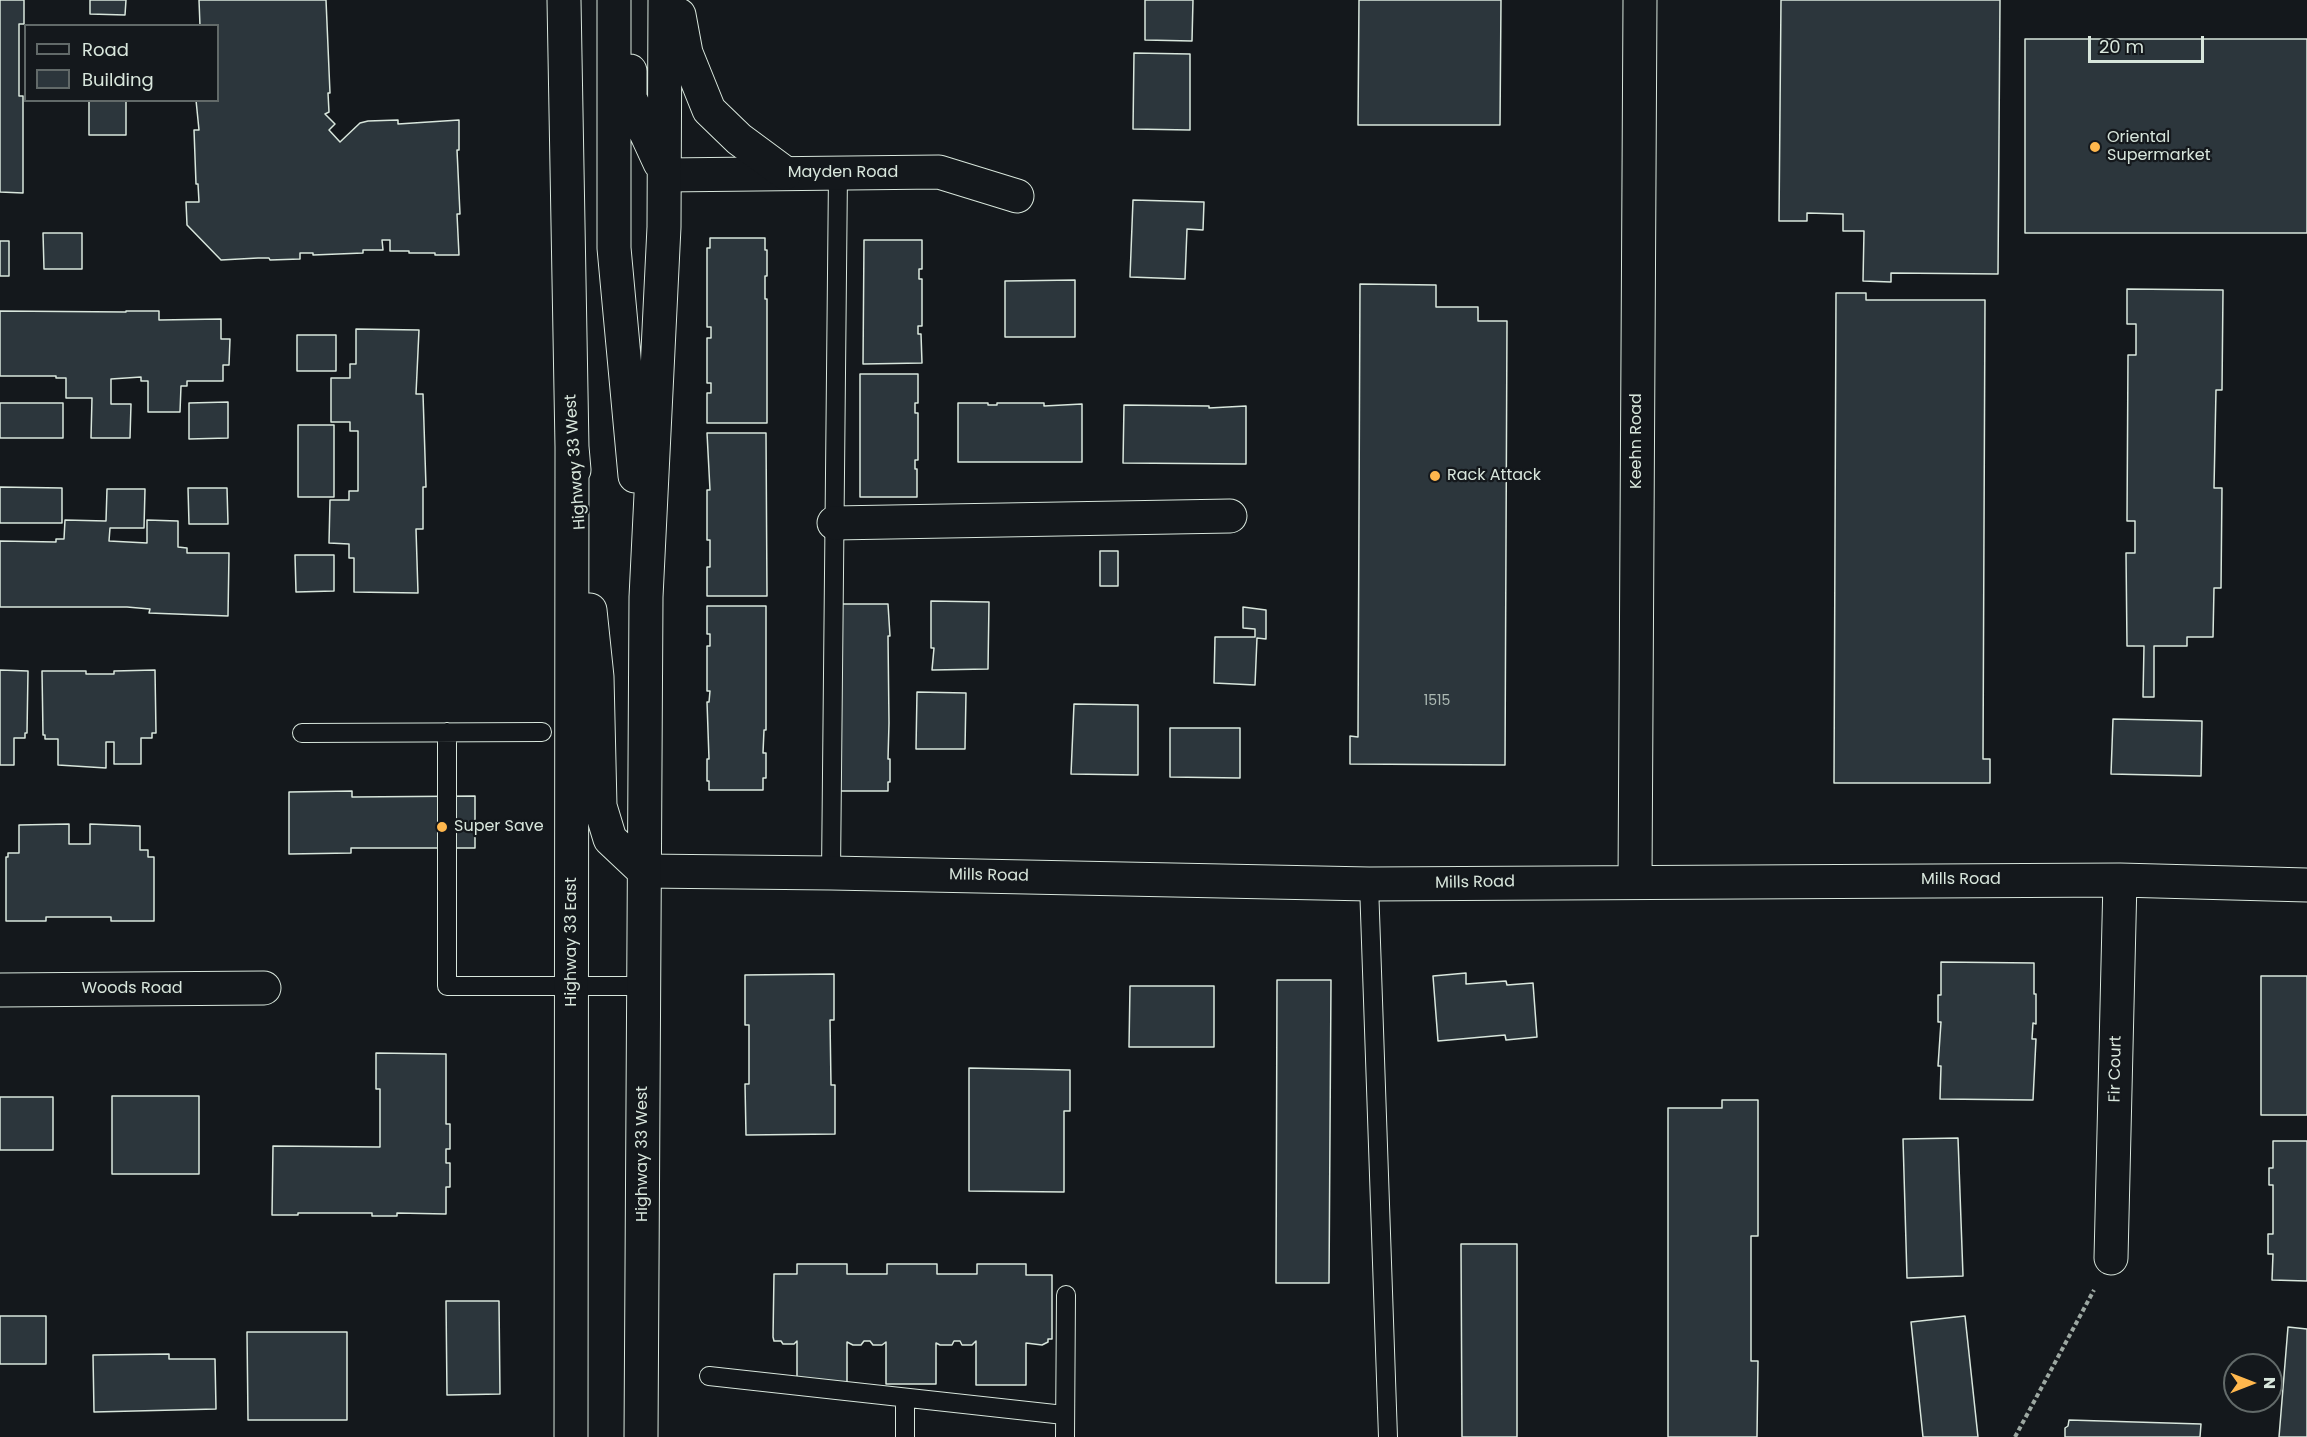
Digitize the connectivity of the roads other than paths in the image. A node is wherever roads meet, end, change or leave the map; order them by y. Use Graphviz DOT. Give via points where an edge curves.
graph roads {
  1 [pos="614,0"];
  2 [pos="629,0"];
  3 [pos="664,0"];
  4 [pos="676,0"];
  5 [pos="1640,0"];
  6 [pos="563,3"];
  7 [pos="785,173"];
  8 [pos="838,173"];
  9 [pos="665,175"];
  10 [pos="1017,196"];
  11 [pos="572,447"];
  12 [pos="1230,516"];
  13 [pos="834,524"];
  14 [pos="646,597"];
  15 [pos="447,732"];
  16 [pos="542,732"];
  17 [pos="302,733"];
  18 [pos="644,871"];
  19 [pos="831,873"];
  20 [pos="2120,880"];
  21 [pos="1635,881"];
  22 [pos="1369,884"];
  23 [pos="2307,885"];
  24 [pos="572,986"];
  25 [pos="643,986"];
  26 [pos="264,988"];
  27 [pos="0,990"];
  28 [pos="2111,1258"];
  29 [pos="1066,1296"];
  30 [pos="709,1376"];
  31 [pos="905,1399"];
  32 [pos="1064,1415"];
  33 [pos="571,1437"];
  34 [pos="641,1437"];
  35 [pos="905,1437"];
  36 [pos="1065,1437"];
  37 [pos="1388,1437"];
  1 -- 14 [label="main road" via="614,248"];
  2 -- 9 [label="main road" via="630,98"];
  3 -- 9 [label="main road, Highway 33 West"];
  4 -- 7 [label="main road" via="686,53 709,110 739,139"];
  5 -- 21 [label="main road, Keehn Road"];
  6 -- 11 [label="main road, Highway 33 West"];
  7 -- 8 [label="main road, Mayden Road"];
  7 -- 9 [label="main road, Mayden Road"];
  8 -- 10 [label="main road, Mayden Road" via="939,172"];
  8 -- 13 [label="lane"];
  9 -- 14 [label="main road, Highway 33 West"];
  11 -- 18 [label="main road, Highway 33 West" via="597,677 600,806 610,839"];
  11 -- 24 [label="main road, Highway 33 East"];
  12 -- 13 [label="main road"];
  13 -- 19 [label="lane"];
  14 -- 18 [label="main road, Highway 33 West"];
  15 -- 16 [label="lane"];
  15 -- 17 [label="lane"];
  15 -- 24 [label="lane" via="447,986"];
  18 -- 19 [label="main road, Mills Road"];
  18 -- 25 [label="main road, Highway 33 West"];
  19 -- 22 [label="main road, Mills Road"];
  20 -- 21 [label="main road, Mills Road"];
  20 -- 23 [label="main road, Mills Road"];
  20 -- 28 [label="main road, Fir Court"];
  21 -- 22 [label="main road, Mills Road"];
  22 -- 37 [label="lane"];
  24 -- 25 [label="lane"];
  24 -- 33 [label="main road, Highway 33 East"];
  25 -- 34 [label="main road, Highway 33 West"];
  26 -- 27 [label="main road, Woods Road"];
  29 -- 32 [label="lane"];
  30 -- 31 [label="lane"];
  31 -- 32 [label="lane"];
  31 -- 35 [label="lane"];
  32 -- 36 [label="lane"];
}
